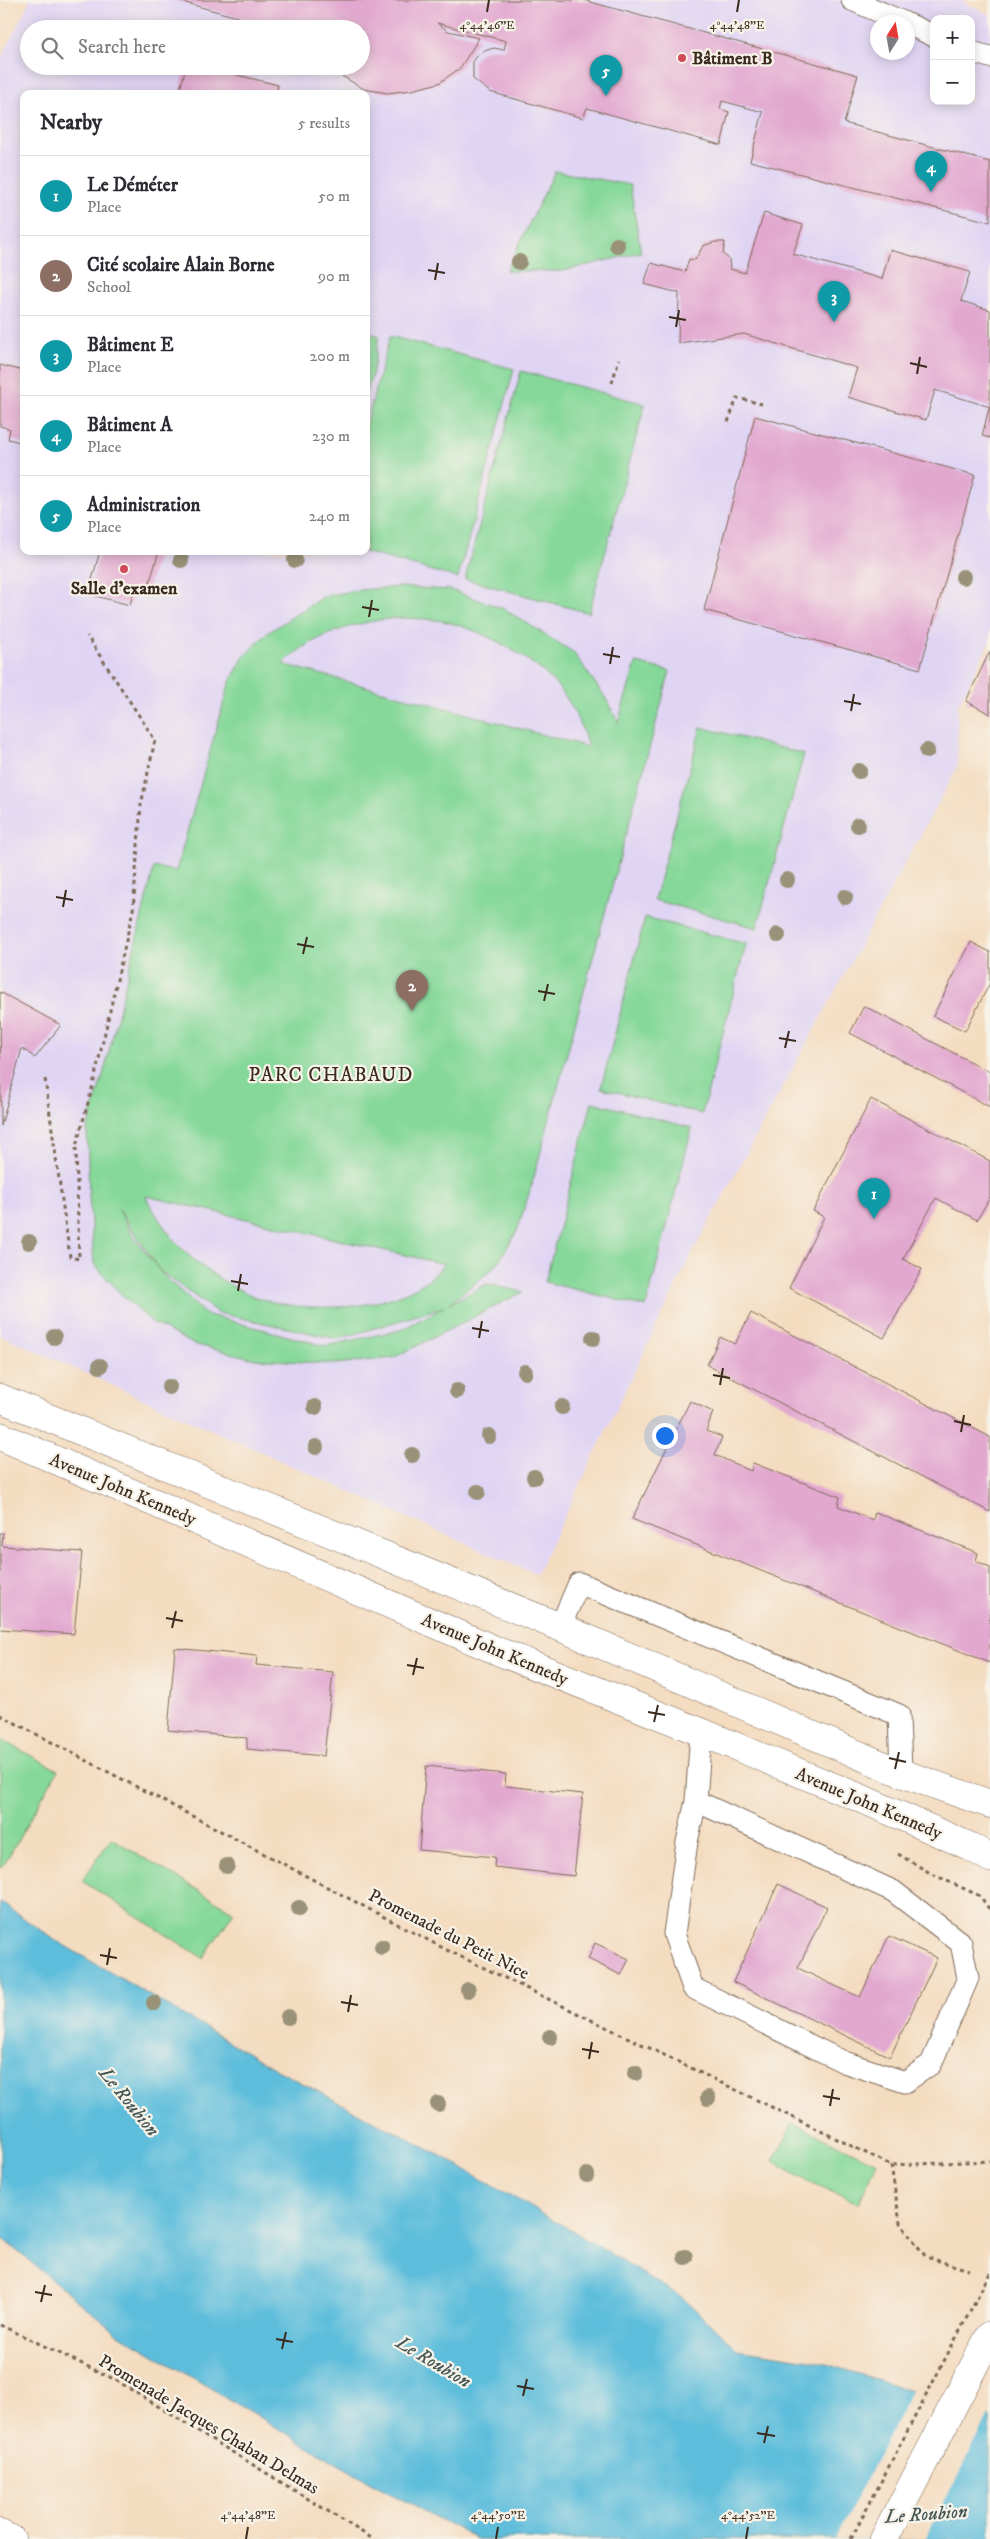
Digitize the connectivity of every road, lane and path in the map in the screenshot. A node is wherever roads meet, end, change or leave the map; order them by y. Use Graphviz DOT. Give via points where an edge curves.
graph roads {
  1 [pos="852,0"];
  2 [pos="887,15"];
  3 [pos="915,27"];
  4 [pos="930,34"];
  5 [pos="975,53"];
  6 [pos="990,57"];
  7 [pos="619,359"];
  8 [pos="612,383"];
  9 [pos="762,404"];
  10 [pos="728,422"];
  11 [pos="87,636"];
  12 [pos="45,1079"];
  13 [pos="0,1398"];
  14 [pos="0,1436"];
  15 [pos="560,1628"];
  16 [pos="0,1715"];
  17 [pos="702,1732"];
  18 [pos="901,1773"];
  19 [pos="696,1801"];
  20 [pos="990,1804"];
  21 [pos="990,1858"];
  22 [pos="980,1896"];
  23 [pos="990,1910"];
  24 [pos="990,2161"];
  25 [pos="891,2165"];
  26 [pos="969,2270"];
  27 [pos="990,2273"];
  28 [pos="0,2325"];
  29 [pos="990,2335"];
  30 [pos="0,2534"];
  31 [pos="12,2539"];
  32 [pos="373,2539"];
  33 [pos="851,2539"];
  34 [pos="884,2539"];
  1 -- 2 [label="lane"];
  3 -- 4 [label="lane"];
  5 -- 6 [label="lane"];
  7 -- 8 [label="path"];
  9 -- 10 [label="path" via="737,398"];
  11 -- 12 [label="path" via="155,740 141,805 133,910 76,1146 79,1259 70,1257"];
  13 -- 15 [label="main road"];
  14 -- 17 [label="main road, Avenue John Kennedy" via="500,1652"];
  15 -- 18 [label="main road"];
  15 -- 18 [label="lane" via="579,1583 899,1715"];
  16 -- 25 [label="path, Promenade du Petit Nice" via="445,1949"];
  17 -- 19 [label="lane"];
  17 -- 21 [label="main road, Avenue John Kennedy" via="969,1846"];
  18 -- 20 [label="main road"];
  19 -- 19 [label="lane" via="674,1934 693,1988 844,2062 905,2082 931,2064 968,1978 961,1943 893,1891"];
  22 -- 23 [label="path"];
  24 -- 25 [label="path"];
  25 -- 26 [label="path" via="900,2223 926,2257"];
  27 -- 33 [label="path, bridge"];
  28 -- 32 [label="path, Promenade Jacques Chaban Delmas" via="114,2379"];
  29 -- 34 [label="main road"];
  30 -- 31 [label="main road"];
}
